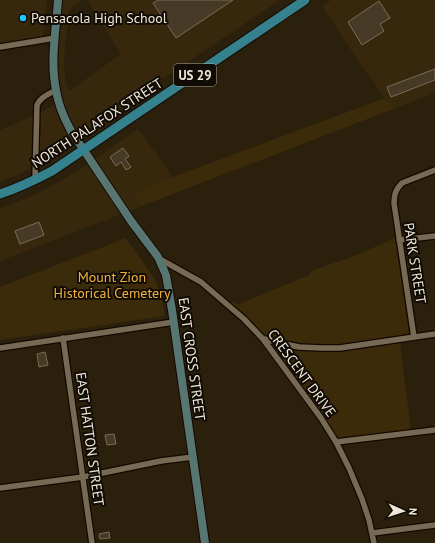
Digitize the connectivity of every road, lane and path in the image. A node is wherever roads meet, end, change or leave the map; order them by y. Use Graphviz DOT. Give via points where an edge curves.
graph roads {
  1 [pos="58,0"];
  2 [pos="305,0"];
  3 [pos="55,38"];
  4 [pos="0,47"];
  5 [pos="56,90"];
  6 [pos="84,150"];
  7 [pos="435,170"];
  8 [pos="35,180"];
  9 [pos="0,194"];
  10 [pos="435,236"];
  11 [pos="399,240"];
  12 [pos="158,258"];
  13 [pos="174,322"];
  14 [pos="435,334"];
  15 [pos="414,337"];
  16 [pos="63,338"];
  17 [pos="263,339"];
  18 [pos="0,348"];
  19 [pos="435,430"];
  20 [pos="336,442"];
  21 [pos="193,457"];
  22 [pos="83,477"];
  23 [pos="0,488"];
  24 [pos="435,525"];
  25 [pos="372,533"];
  26 [pos="92,543"];
  27 [pos="205,543"];
  28 [pos="374,543"];
  1 -- 3 [label="street, EAST CROSS STREET"];
  2 -- 6 [label="main road, NORTH PALAFOX STREET / US 29"];
  3 -- 4 [label="street"];
  3 -- 5 [label="street, EAST CROSS STREET" via="53,69"];
  5 -- 6 [label="street, EAST CROSS STREET" via="64,118"];
  5 -- 8 [label="street" via="38,101 37,105"];
  6 -- 8 [label="main road, NORTH PALAFOX STREET / US 29"];
  6 -- 12 [label="street, EAST CROSS STREET"];
  7 -- 11 [label="street, PARK STREET" via="402,183 395,192"];
  8 -- 9 [label="main road, NORTH PALAFOX STREET / US 29"];
  10 -- 11 [label="street"];
  11 -- 15 [label="street, PARK STREET"];
  12 -- 13 [label="street, EAST CROSS STREET" via="166,275"];
  12 -- 17 [label="street, CRESCENT DRIVE" via="201,282"];
  13 -- 16 [label="street"];
  13 -- 21 [label="street, EAST CROSS STREET"];
  14 -- 15 [label="street"];
  15 -- 17 [label="street" via="340,348 299,347"];
  16 -- 18 [label="street"];
  16 -- 22 [label="street, EAST HATTON STREET"];
  17 -- 20 [label="street, CRESCENT DRIVE"];
  19 -- 20 [label="street"];
  20 -- 25 [label="street, CRESCENT DRIVE" via="362,499"];
  21 -- 22 [label="street"];
  21 -- 27 [label="street, EAST CROSS STREET"];
  22 -- 23 [label="street"];
  22 -- 26 [label="street, EAST HATTON STREET"];
  24 -- 25 [label="street"];
  25 -- 28 [label="street, CRESCENT DRIVE"];
}
